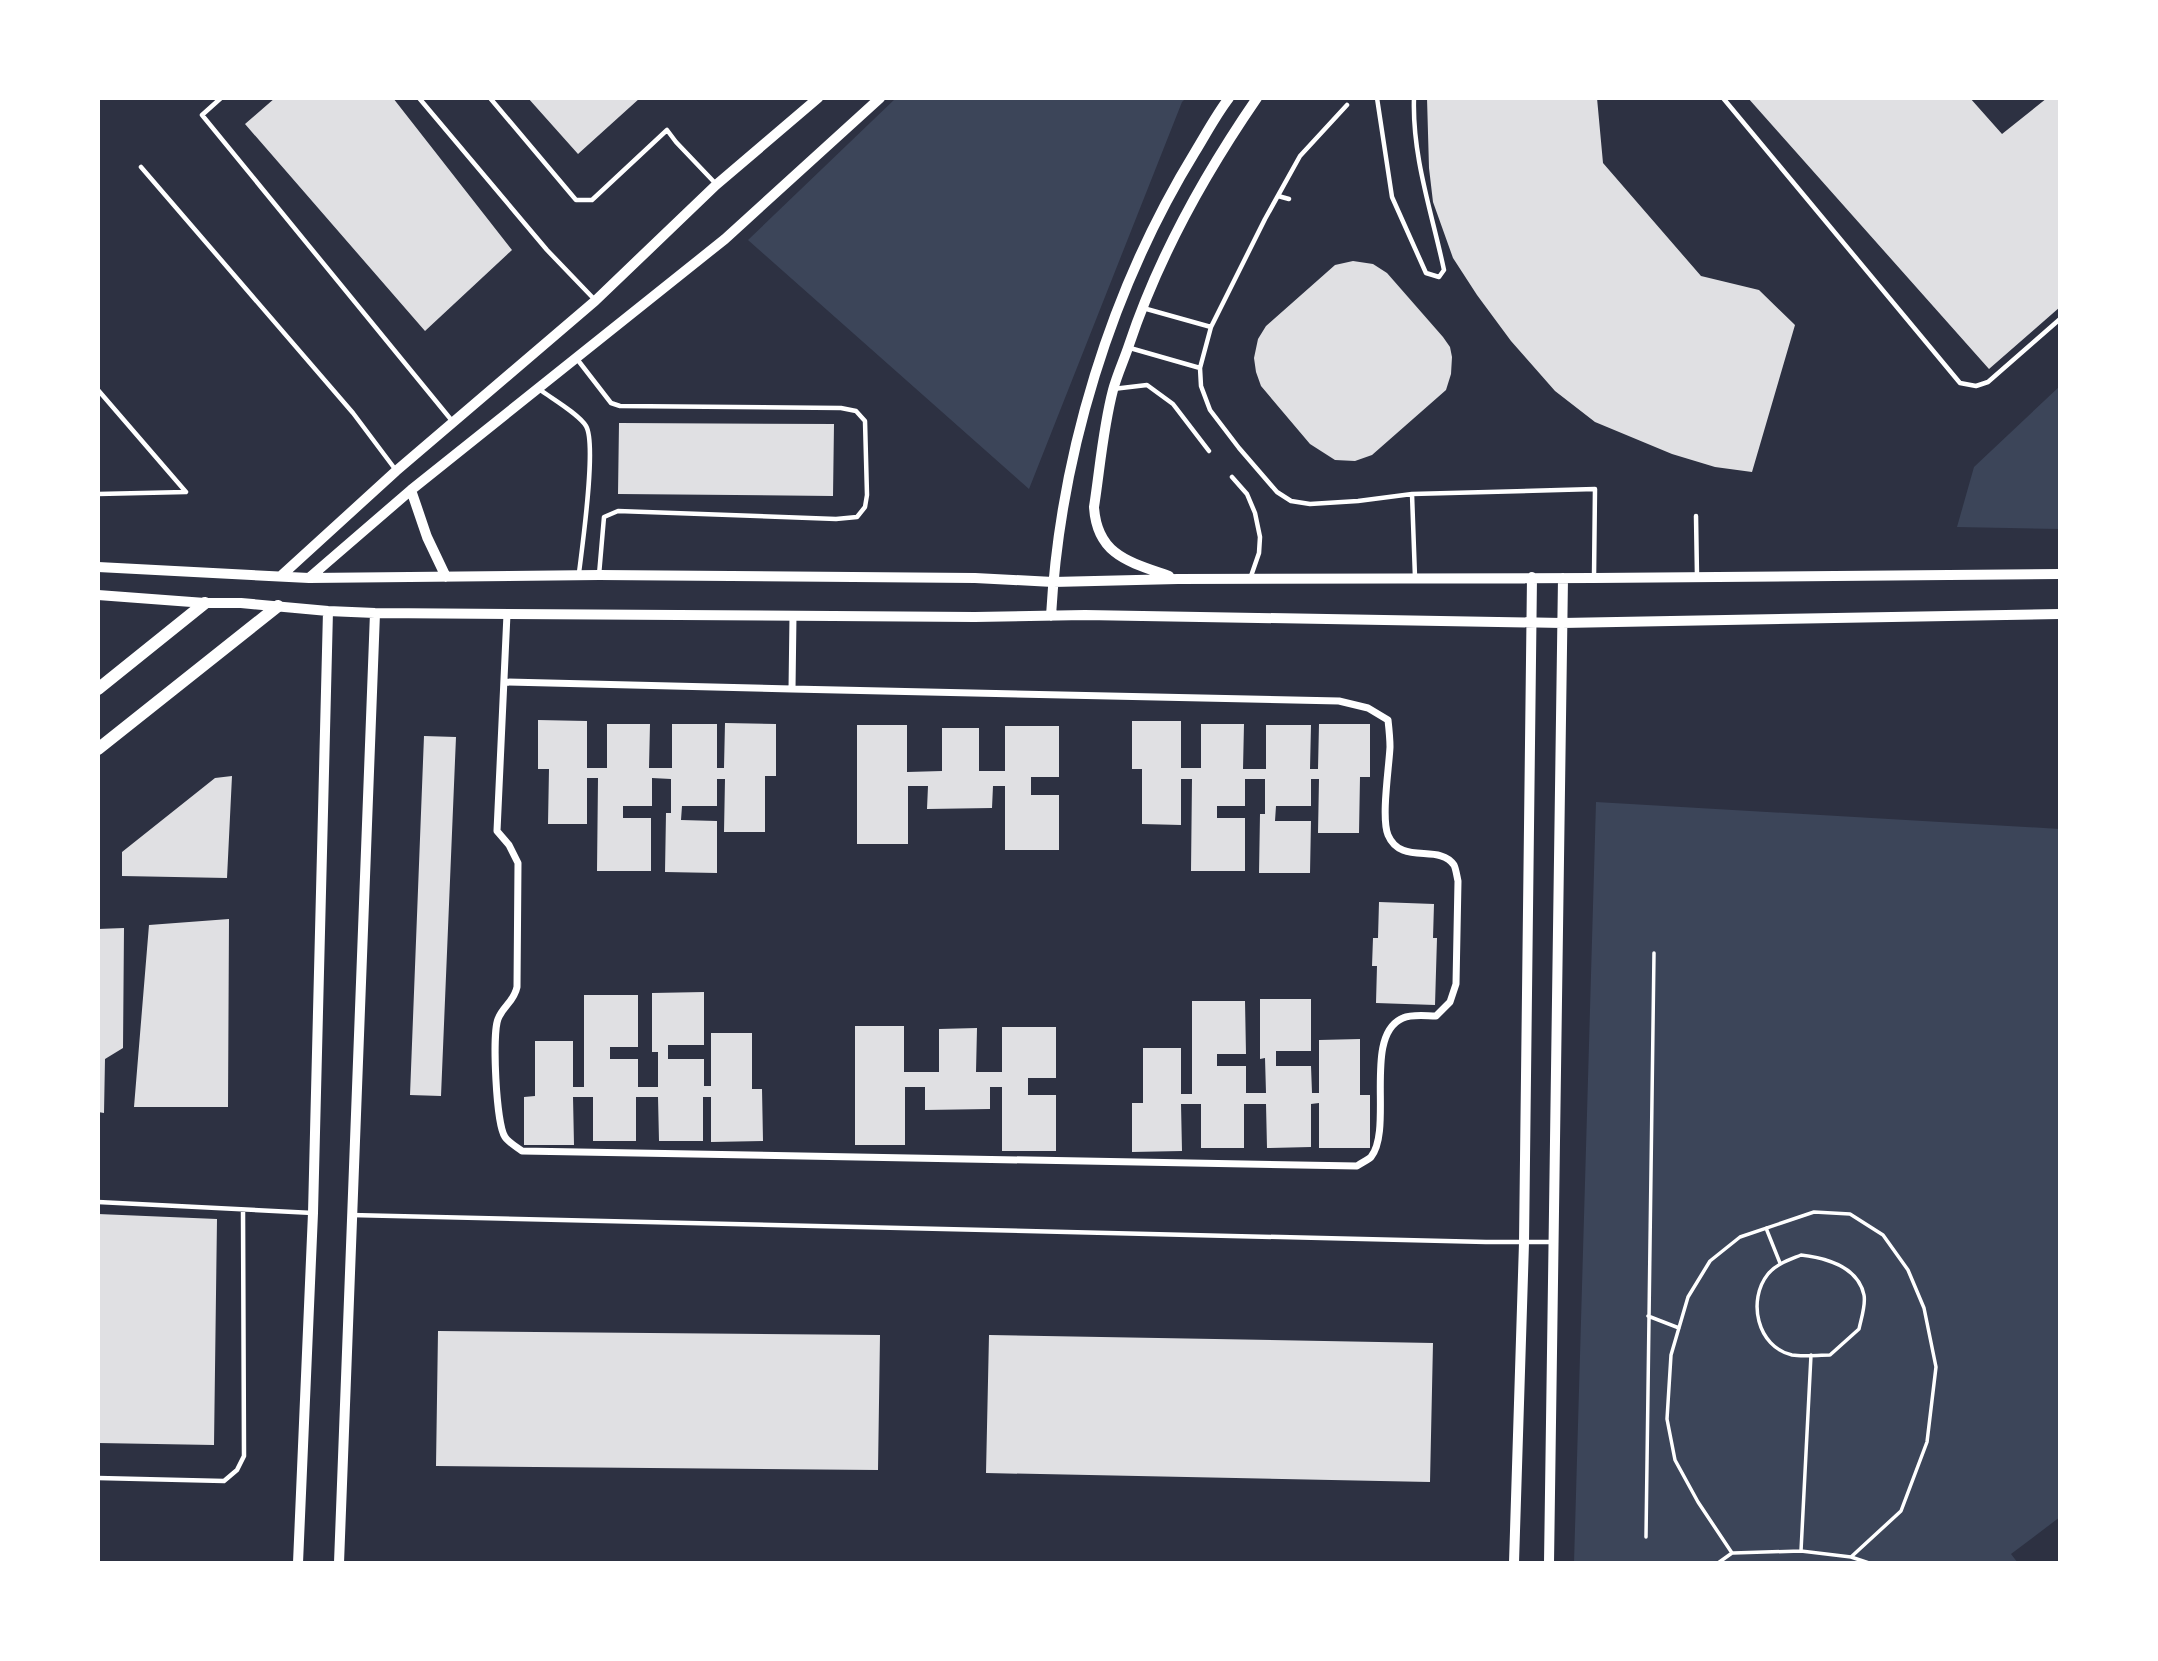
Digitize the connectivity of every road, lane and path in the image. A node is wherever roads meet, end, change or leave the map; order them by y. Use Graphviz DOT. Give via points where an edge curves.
graph roads {
  1 [pos="221,98"];
  2 [pos="419,98"];
  3 [pos="490,98"];
  4 [pos="818,98"];
  5 [pos="880,98"];
  6 [pos="1229,98"];
  7 [pos="1257,98"];
  8 [pos="1377,98"];
  9 [pos="1414,98"];
  10 [pos="1723,98"];
  11 [pos="1347,105"];
  12 [pos="141,167"];
  13 [pos="716,185"];
  14 [pos="1278,196"];
  15 [pos="1289,199"];
  16 [pos="595,301"];
  17 [pos="1142,308"];
  18 [pos="2060,319"];
  19 [pos="1211,327"];
  20 [pos="1128,348"];
  21 [pos="576,358"];
  22 [pos="1200,368"];
  23 [pos="538,388"];
  24 [pos="1113,389"];
  25 [pos="98,390"];
  26 [pos="453,422"];
  27 [pos="1209,451"];
  28 [pos="396,471"];
  29 [pos="1232,477"];
  30 [pos="411,490"];
  31 [pos="98,494"];
  32 [pos="1412,494"];
  33 [pos="1696,516"];
  34 [pos="98,567"];
  35 [pos="2060,574"];
  36 [pos="282,575"];
  37 [pos="579,575"];
  38 [pos="599,575"];
  39 [pos="446,577"];
  40 [pos="1532,577"];
  41 [pos="1697,577"];
  42 [pos="309,578"];
  43 [pos="1415,578"];
  44 [pos="1563,578"];
  45 [pos="1594,578"];
  46 [pos="1178,579"];
  47 [pos="1250,580"];
  48 [pos="1053,582"];
  49 [pos="98,596"];
  50 [pos="205,603"];
  51 [pos="278,606"];
  52 [pos="328,611"];
  53 [pos="375,613"];
  54 [pos="507,614"];
  55 [pos="2060,614"];
  56 [pos="793,615"];
  57 [pos="1051,616"];
  58 [pos="1532,622"];
  59 [pos="1562,623"];
  60 [pos="504,682"];
  61 [pos="98,689"];
  62 [pos="792,689"];
  63 [pos="98,749"];
  64 [pos="1654,953"];
  65 [pos="98,1202"];
  66 [pos="243,1210"];
  67 [pos="313,1213"];
  68 [pos="351,1215"];
  69 [pos="1766,1228"];
  70 [pos="1553,1242"];
  71 [pos="1524,1243"];
  72 [pos="1780,1263"];
  73 [pos="1648,1316"];
  74 [pos="1679,1328"];
  75 [pos="1811,1355"];
  76 [pos="98,1478"];
  77 [pos="1646,1537"];
  78 [pos="1801,1551"];
  79 [pos="1732,1553"];
  80 [pos="1851,1557"];
  81 [pos="298,1563"];
  82 [pos="339,1563"];
  83 [pos="1514,1563"];
  84 [pos="1549,1563"];
  85 [pos="1718,1563"];
  86 [pos="1869,1563"];
  1 -- 26 [label="lane" via="202,115"];
  2 -- 16 [label="lane"];
  3 -- 13 [label="lane" via="576,200 592,200 667,130"];
  4 -- 13 [label="street"];
  5 -- 21 [label="street" via="725,239"];
  6 -- 48 [label="street" via="1168,196 1129,279 1085,412"];
  7 -- 17 [label="street" via="1188,208"];
  8 -- 9 [label="lane" via="1392,197 1426,273 1439,277 1444,270 1420,170"];
  10 -- 18 [label="lane" via="1960,383 1988,383"];
  11 -- 14 [label="lane" via="1300,156"];
  12 -- 28 [label="lane" via="353,413"];
  13 -- 16 [label="street"];
  14 -- 15 [label="lane"];
  14 -- 19 [label="lane"];
  16 -- 26 [label="street"];
  17 -- 19 [label="lane"];
  17 -- 20 [label="street"];
  19 -- 22 [label="lane"];
  20 -- 22 [label="lane"];
  20 -- 24 [label="street"];
  21 -- 23 [label="street"];
  21 -- 38 [label="lane" via="611,403 620,406 841,408 856,411 865,421 867,495 857,517 618,510 604,517"];
  22 -- 32 [label="lane" via="1210,410 1239,449 1291,502 1358,502"];
  23 -- 30 [label="street"];
  23 -- 37 [label="lane" via="586,426 591,442"];
  24 -- 27 [label="lane" via="1147,385 1173,404"];
  24 -- 46 [label="street" via="1095,521 1111,550"];
  25 -- 31 [label="lane" via="186,492"];
  26 -- 28 [label="street"];
  28 -- 36 [label="street"];
  29 -- 47 [label="lane" via="1247,494 1260,537"];
  30 -- 39 [label="street"];
  30 -- 42 [label="street"];
  32 -- 43 [label="lane"];
  32 -- 45 [label="lane" via="1595,489"];
  33 -- 41 [label="lane"];
  34 -- 36 [label="street"];
  35 -- 41 [label="street"];
  36 -- 42 [label="street"];
  37 -- 38 [label="street"];
  37 -- 39 [label="street"];
  38 -- 48 [label="street"];
  39 -- 42 [label="street"];
  40 -- 43 [label="street"];
  40 -- 44 [label="street"];
  40 -- 58 [label="street"];
  41 -- 45 [label="street"];
  43 -- 47 [label="street"];
  44 -- 45 [label="street"];
  44 -- 59 [label="street"];
  46 -- 47 [label="street"];
  46 -- 48 [label="street"];
  48 -- 57 [label="street"];
  49 -- 50 [label="street"];
  50 -- 51 [label="street"];
  50 -- 61 [label="main road"];
  51 -- 52 [label="street"];
  51 -- 63 [label="main road"];
  52 -- 53 [label="street"];
  52 -- 67 [label="street"];
  53 -- 54 [label="street"];
  53 -- 68 [label="street"];
  54 -- 56 [label="street"];
  54 -- 60 [label="street"];
  55 -- 59 [label="street"];
  56 -- 57 [label="street"];
  56 -- 62 [label="street"];
  57 -- 58 [label="street"];
  58 -- 59 [label="street"];
  58 -- 71 [label="street"];
  59 -- 70 [label="street"];
  60 -- 62 [label="street"];
  60 -- 62 [label="street" via="497,831 517,863 517,986 515,997 498,1019 496,1089 505,1137 522,1152 1357,1166 1371,1156 1378,1137 1384,1039 1405,1017 1436,1016 1450,1002 1456,984 1458,881 1453,865 1441,855 1399,850 1388,835 1388,720 1367,708 1339,701"];
  64 -- 73 [label="path"];
  65 -- 66 [label="lane"];
  66 -- 67 [label="lane"];
  66 -- 76 [label="lane" via="244,1456 237,1470 224,1482"];
  67 -- 81 [label="street"];
  68 -- 71 [label="lane"];
  68 -- 82 [label="street"];
  69 -- 72 [label="path"];
  69 -- 74 [label="path" via="1740,1237 1710,1261 1688,1297"];
  69 -- 80 [label="path" via="1814,1212 1850,1214 1883,1235 1909,1270 1924,1308 1936,1367 1927,1442 1901,1511"];
  70 -- 71 [label="lane"];
  70 -- 84 [label="street"];
  71 -- 83 [label="street"];
  72 -- 75 [label="path" via="1767,1275 1756,1297 1759,1321 1768,1341 1791,1355"];
  72 -- 75 [label="path" via="1801,1255 1826,1258 1856,1276 1864,1297 1859,1329 1830,1355"];
  73 -- 74 [label="path"];
  73 -- 77 [label="path"];
  74 -- 79 [label="path" via="1671,1355 1667,1419 1675,1460"];
  75 -- 78 [label="path"];
  78 -- 79 [label="path"];
  78 -- 80 [label="path"];
  79 -- 85 [label="path"];
  80 -- 86 [label="path"];
}
